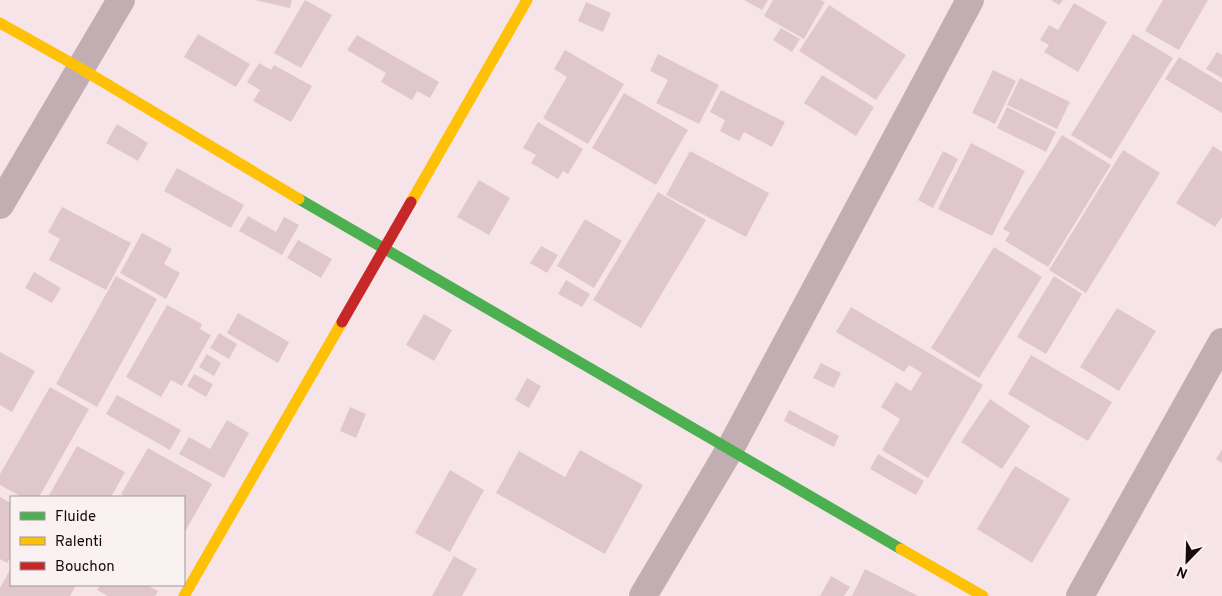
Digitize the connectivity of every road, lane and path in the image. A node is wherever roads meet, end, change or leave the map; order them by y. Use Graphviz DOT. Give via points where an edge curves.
graph roads {
  1 [pos="120,0"];
  2 [pos="527,0"];
  3 [pos="970,0"];
  4 [pos="0,23"];
  5 [pos="80,68"];
  6 [pos="0,205"];
  7 [pos="384,249"];
  8 [pos="1222,342"];
  9 [pos="730,449"];
  10 [pos="184,596"];
  11 [pos="642,596"];
  12 [pos="983,596"];
  13 [pos="1080,596"];
  1 -- 5 [label="street"];
  2 -- 7 [label="street"];
  3 -- 9 [label="street"];
  4 -- 5 [label="street"];
  5 -- 6 [label="street"];
  5 -- 7 [label="street"];
  7 -- 9 [label="street"];
  7 -- 10 [label="street"];
  8 -- 13 [label="street"];
  9 -- 11 [label="street"];
  9 -- 12 [label="street"];
}
